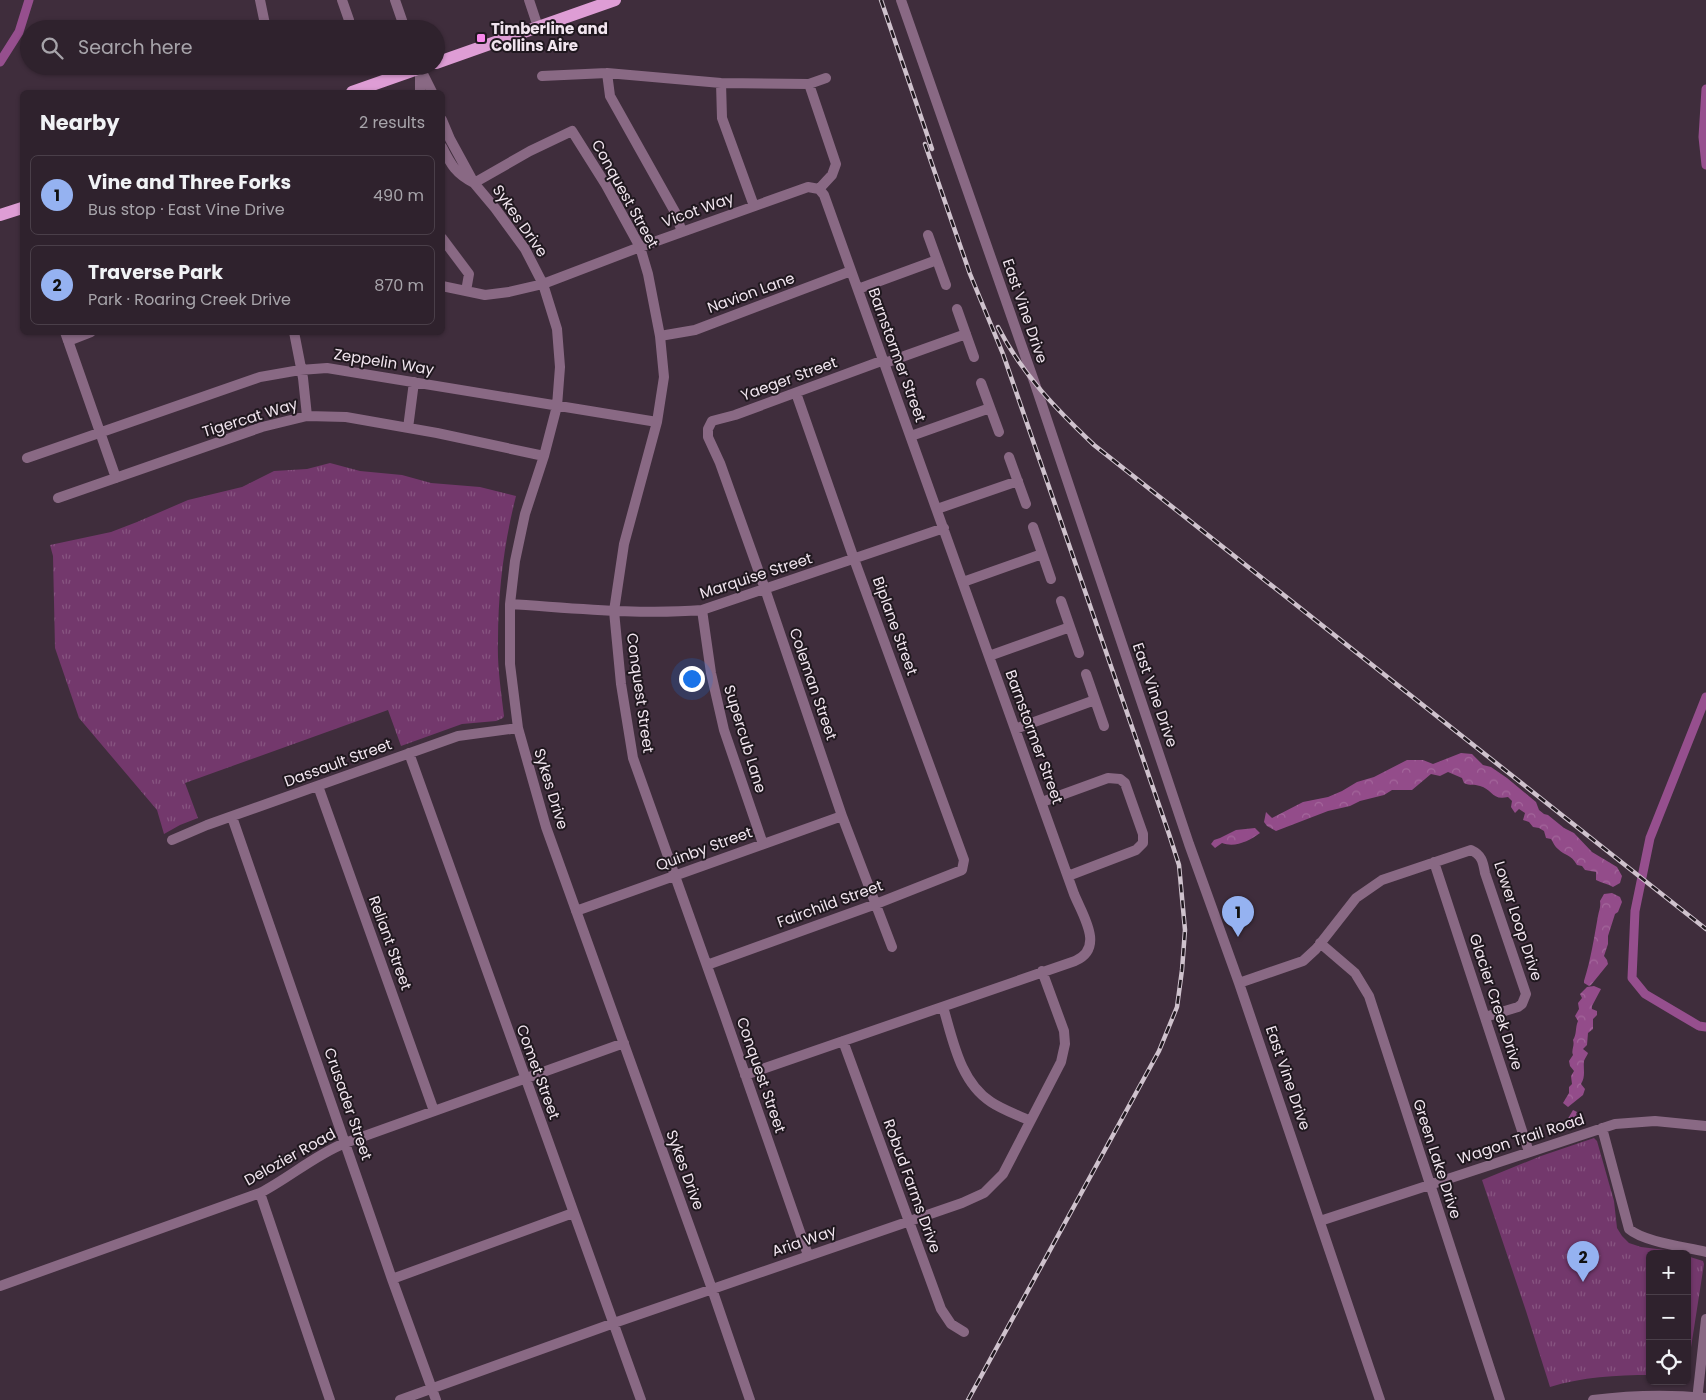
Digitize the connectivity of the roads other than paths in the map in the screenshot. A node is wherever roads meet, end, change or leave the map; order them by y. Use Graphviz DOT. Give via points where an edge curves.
graph roads {
  1 [pos="260,0"];
  2 [pos="342,0"];
  3 [pos="395,0"];
  4 [pos="529,0"];
  5 [pos="615,0"];
  6 [pos="901,0"];
  7 [pos="264,20"];
  8 [pos="349,20"];
  9 [pos="402,20"];
  10 [pos="538,27"];
  11 [pos="445,59"];
  12 [pos="607,73"];
  13 [pos="399,75"];
  14 [pos="421,75"];
  15 [pos="425,75"];
  16 [pos="542,76"];
  17 [pos="826,78"];
  18 [pos="721,83"];
  19 [pos="809,84"];
  20 [pos="358,90"];
  21 [pos="420,90"];
  22 [pos="431,90"];
  23 [pos="445,127"];
  24 [pos="445,153"];
  25 [pos="474,182"];
  26 [pos="819,189"];
  27 [pos="754,206"];
  28 [pos="20,210"];
  29 [pos="0,215"];
  30 [pos="682,232"];
  31 [pos="928,235"];
  32 [pos="445,242"];
  33 [pos="640,247"];
  34 [pos="937,260"];
  35 [pos="851,272"];
  36 [pos="543,284"];
  37 [pos="946,284"];
  38 [pos="445,287"];
  39 [pos="858,289"];
  40 [pos="466,291"];
  41 [pos="957,310"];
  42 [pos="966,334"];
  43 [pos="294,335"];
  44 [pos="66,336"];
  45 [pos="660,336"];
  46 [pos="974,357"];
  47 [pos="884,362"];
  48 [pos="300,370"];
  49 [pos="414,382"];
  50 [pos="981,383"];
  51 [pos="796,393"];
  52 [pos="557,406"];
  53 [pos="990,408"];
  54 [pos="307,416"];
  55 [pos="657,422"];
  56 [pos="408,428"];
  57 [pos="708,430"];
  58 [pos="100,431"];
  59 [pos="999,432"];
  60 [pos="911,436"];
  61 [pos="544,456"];
  62 [pos="1008,457"];
  63 [pos="27,458"];
  64 [pos="116,478"];
  65 [pos="1018,482"];
  66 [pos="58,498"];
  67 [pos="1026,504"];
  68 [pos="937,509"];
  69 [pos="1033,527"];
  70 [pos="944,528"];
  71 [pos="1042,554"];
  72 [pos="854,559"];
  73 [pos="1051,579"];
  74 [pos="963,582"];
  75 [pos="765,589"];
  76 [pos="1061,600"];
  77 [pos="510,604"];
  78 [pos="702,610"];
  79 [pos="614,611"];
  80 [pos="1070,627"];
  81 [pos="1079,653"];
  82 [pos="989,656"];
  83 [pos="1086,674"];
  84 [pos="1095,700"];
  85 [pos="1104,726"];
  86 [pos="518,728"];
  87 [pos="1015,729"];
  88 [pos="409,753"];
  89 [pos="318,786"];
  90 [pos="1042,802"];
  91 [pos="842,816"];
  92 [pos="232,817"];
  93 [pos="172,840"];
  94 [pos="763,844"];
  95 [pos="1434,862"];
  96 [pos="962,870"];
  97 [pos="675,876"];
  98 [pos="1068,876"];
  99 [pos="876,904"];
  100 [pos="576,911"];
  101 [pos="1320,943"];
  102 [pos="892,947"];
  103 [pos="707,965"];
  104 [pos="1042,971"];
  105 [pos="1240,983"];
  106 [pos="942,1007"];
  107 [pos="1485,1017"];
  108 [pos="843,1041"];
  109 [pos="624,1043"];
  110 [pos="745,1075"];
  111 [pos="525,1079"];
  112 [pos="434,1111"];
  113 [pos="1030,1121"];
  114 [pos="1706,1126"];
  115 [pos="1602,1128"];
  116 [pos="345,1143"];
  117 [pos="1529,1152"];
  118 [pos="1430,1185"];
  119 [pos="260,1193"];
  120 [pos="573,1213"];
  121 [pos="909,1221"];
  122 [pos="1320,1221"];
  123 [pos="1706,1252"];
  124 [pos="808,1255"];
  125 [pos="392,1279"];
  126 [pos="0,1286"];
  127 [pos="712,1289"];
  128 [pos="1706,1319"];
  129 [pos="614,1323"];
  130 [pos="964,1332"];
  131 [pos="432,1389"];
  132 [pos="1700,1399"];
  133 [pos="330,1400"];
  134 [pos="400,1400"];
  135 [pos="436,1400"];
  136 [pos="641,1400"];
  137 [pos="750,1400"];
  138 [pos="1380,1400"];
  139 [pos="1500,1400"];
  140 [pos="1593,1400"];
  1 -- 7 [label="street"];
  2 -- 8 [label="street"];
  3 -- 9 [label="street"];
  4 -- 10 [label="street"];
  5 -- 10 [label="main road"];
  6 -- 105 [label="street, East Vine Drive" via="1035,384 1189,844"];
  10 -- 11 [label="main road"];
  12 -- 16 [label="street"];
  12 -- 18 [label="street"];
  12 -- 30 [label="street" via="610,96 675,212"];
  13 -- 20 [label="main road"];
  14 -- 21 [label="street"];
  15 -- 22 [label="street"];
  17 -- 19 [label="street"];
  18 -- 19 [label="street"];
  18 -- 27 [label="street" via="722,118"];
  19 -- 26 [label="street" via="836,164 832,175"];
  23 -- 25 [label="street"];
  24 -- 25 [label="street" via="460,176"];
  25 -- 33 [label="street, Conquest Street" via="572,131"];
  25 -- 36 [label="street, Sykes Drive" via="525,249"];
  26 -- 27 [label="street, Vicot Way" via="808,187"];
  26 -- 35 [label="street, Barnstormer Street" via="824,194"];
  27 -- 30 [label="street, Vicot Way"];
  28 -- 29 [label="main road"];
  30 -- 33 [label="street, Vicot Way"];
  31 -- 34 [label="street"];
  32 -- 40 [label="street" via="469,274"];
  33 -- 36 [label="street, Vicot Way"];
  33 -- 45 [label="street, Conquest Street"];
  34 -- 37 [label="street"];
  34 -- 39 [label="street"];
  35 -- 39 [label="street, Barnstormer Street"];
  35 -- 45 [label="street, Navion Lane" via="695,330"];
  36 -- 40 [label="street, Vicot Way" via="485,295"];
  36 -- 52 [label="street, Sykes Drive" via="557,330 560,367"];
  38 -- 40 [label="street, Vicot Way"];
  39 -- 47 [label="street, Barnstormer Street"];
  41 -- 42 [label="street"];
  42 -- 46 [label="street"];
  42 -- 47 [label="street, Yaeger Street"];
  43 -- 48 [label="street"];
  44 -- 58 [label="street"];
  45 -- 55 [label="street, Conquest Street" via="664,377"];
  47 -- 51 [label="street, Yaeger Street"];
  47 -- 60 [label="street, Barnstormer Street"];
  48 -- 49 [label="street, Zeppelin Way" via="327,368"];
  48 -- 54 [label="street"];
  48 -- 58 [label="street, Zeppelin Way" via="260,377"];
  49 -- 52 [label="street, Zeppelin Way"];
  49 -- 56 [label="street"];
  50 -- 53 [label="street"];
  51 -- 57 [label="street, Yaeger Street" via="712,422"];
  51 -- 72 [label="street, Biplane Street"];
  52 -- 55 [label="street, Zeppelin Way"];
  52 -- 61 [label="street, Sykes Drive"];
  53 -- 59 [label="street"];
  53 -- 60 [label="street"];
  54 -- 56 [label="street, Tigercat Way" via="346,417"];
  54 -- 64 [label="street, Tigercat Way" via="262,427"];
  55 -- 79 [label="street, Conquest Street" via="624,544"];
  56 -- 61 [label="street, Tigercat Way"];
  57 -- 75 [label="street, Coleman Street"];
  58 -- 63 [label="street, Zeppelin Way"];
  58 -- 64 [label="street"];
  60 -- 68 [label="street, Barnstormer Street"];
  61 -- 77 [label="street, Sykes Drive" via="525,514"];
  62 -- 65 [label="street"];
  64 -- 66 [label="street, Tigercat Way"];
  65 -- 67 [label="street"];
  65 -- 68 [label="street"];
  68 -- 70 [label="street, Barnstormer Street"];
  69 -- 71 [label="street"];
  70 -- 72 [label="street, Marquise Street"];
  70 -- 74 [label="street, Barnstormer Street"];
  71 -- 73 [label="street"];
  71 -- 74 [label="street"];
  72 -- 75 [label="street, Marquise Street"];
  72 -- 96 [label="street, Biplane Street" via="964,860"];
  74 -- 82 [label="street, Barnstormer Street"];
  75 -- 78 [label="street, Marquise Street"];
  75 -- 91 [label="street, Coleman Street"];
  76 -- 80 [label="street"];
  77 -- 79 [label="street, Marquise Street"];
  77 -- 86 [label="street, Sykes Drive" via="510,664"];
  78 -- 79 [label="street, Marquise Street" via="671,613"];
  78 -- 94 [label="street, Supercub Lane" via="724,730"];
  79 -- 97 [label="street, Conquest Street" via="633,758"];
  80 -- 81 [label="street"];
  80 -- 82 [label="street"];
  82 -- 87 [label="street, Barnstormer Street"];
  83 -- 84 [label="street"];
  84 -- 85 [label="street"];
  84 -- 87 [label="street"];
  86 -- 88 [label="street, Dassault Street" via="458,736"];
  86 -- 100 [label="street, Sykes Drive" via="546,827"];
  87 -- 90 [label="street, Barnstormer Street"];
  88 -- 89 [label="street, Dassault Street"];
  88 -- 111 [label="street, Comet Street"];
  89 -- 92 [label="street, Dassault Street"];
  89 -- 112 [label="street, Reliant Street"];
  90 -- 98 [label="street, Barnstormer Street"];
  90 -- 98 [label="street" via="1108,778 1120,779 1125,783 1143,834 1143,842 1136,850"];
  91 -- 94 [label="street, Quinby Street"];
  91 -- 99 [label="street, Coleman Street"];
  92 -- 93 [label="street, Dassault Street"];
  92 -- 116 [label="street, Crusader Street"];
  94 -- 97 [label="street, Quinby Street"];
  95 -- 101 [label="street" via="1371,886 1356,898"];
  95 -- 107 [label="street, Glacier Creek Drive"];
  95 -- 107 [label="street, Lower Loop Drive" via="1471,850 1484,863 1526,994 1518,1007"];
  96 -- 99 [label="street, Fairchild Street"];
  97 -- 100 [label="street, Quinby Street"];
  97 -- 103 [label="street, Conquest Street"];
  98 -- 104 [label="street, Barnstormer Street" via="1090,934 1090,950 1084,957"];
  99 -- 102 [label="street, Coleman Street"];
  99 -- 103 [label="street, Fairchild Street"];
  100 -- 109 [label="street, Sykes Drive"];
  101 -- 105 [label="street" via="1303,961"];
  101 -- 118 [label="street, Green Lake Drive" via="1355,973 1369,996"];
  103 -- 110 [label="street, Conquest Street"];
  104 -- 106 [label="street, Barnstormer Street"];
  104 -- 113 [label="street, Aria Way" via="1064,1031 1065,1044 1061,1062"];
  105 -- 122 [label="street, East Vine Drive"];
  106 -- 108 [label="street, Barnstormer Street"];
  106 -- 113 [label="street" via="962,1067 973,1085 991,1102"];
  107 -- 117 [label="street, Glacier Creek Drive"];
  108 -- 110 [label="street, Barnstormer Street"];
  108 -- 121 [label="street, Robud Farms Drive"];
  109 -- 111 [label="street, Delozier Road"];
  109 -- 127 [label="street, Sykes Drive"];
  110 -- 124 [label="street, Conquest Street"];
  111 -- 112 [label="street, Delozier Road"];
  111 -- 120 [label="street, Comet Street"];
  112 -- 116 [label="street, Delozier Road"];
  113 -- 121 [label="street, Aria Way" via="1003,1174 984,1193"];
  114 -- 115 [label="street, Wagon Trail Road" via="1655,1120"];
  115 -- 117 [label="street, Wagon Trail Road"];
  115 -- 123 [label="street" via="1629,1229 1647,1238"];
  116 -- 119 [label="street, Delozier Road"];
  116 -- 125 [label="street, Crusader Street"];
  117 -- 118 [label="street, Wagon Trail Road"];
  118 -- 122 [label="street, Wagon Trail Road"];
  118 -- 139 [label="street, Green Lake Drive"];
  119 -- 126 [label="street, Delozier Road"];
  119 -- 133 [label="street"];
  120 -- 125 [label="street"];
  120 -- 129 [label="street, Comet Street"];
  121 -- 124 [label="street, Aria Way"];
  121 -- 130 [label="street, Robud Farms Drive" via="941,1309 951,1324"];
  122 -- 138 [label="street, East Vine Drive"];
  124 -- 127 [label="street, Aria Way"];
  125 -- 131 [label="street, Crusader Street"];
  127 -- 129 [label="street, Aria Way"];
  127 -- 137 [label="street, Sykes Drive"];
  128 -- 132 [label="street"];
  129 -- 131 [label="street, Aria Way"];
  129 -- 136 [label="street, Comet Street"];
  131 -- 134 [label="street, Aria Way"];
  131 -- 135 [label="street, Crusader Street"];
  132 -- 140 [label="street" via="1674,1395 1629,1395"];
}
